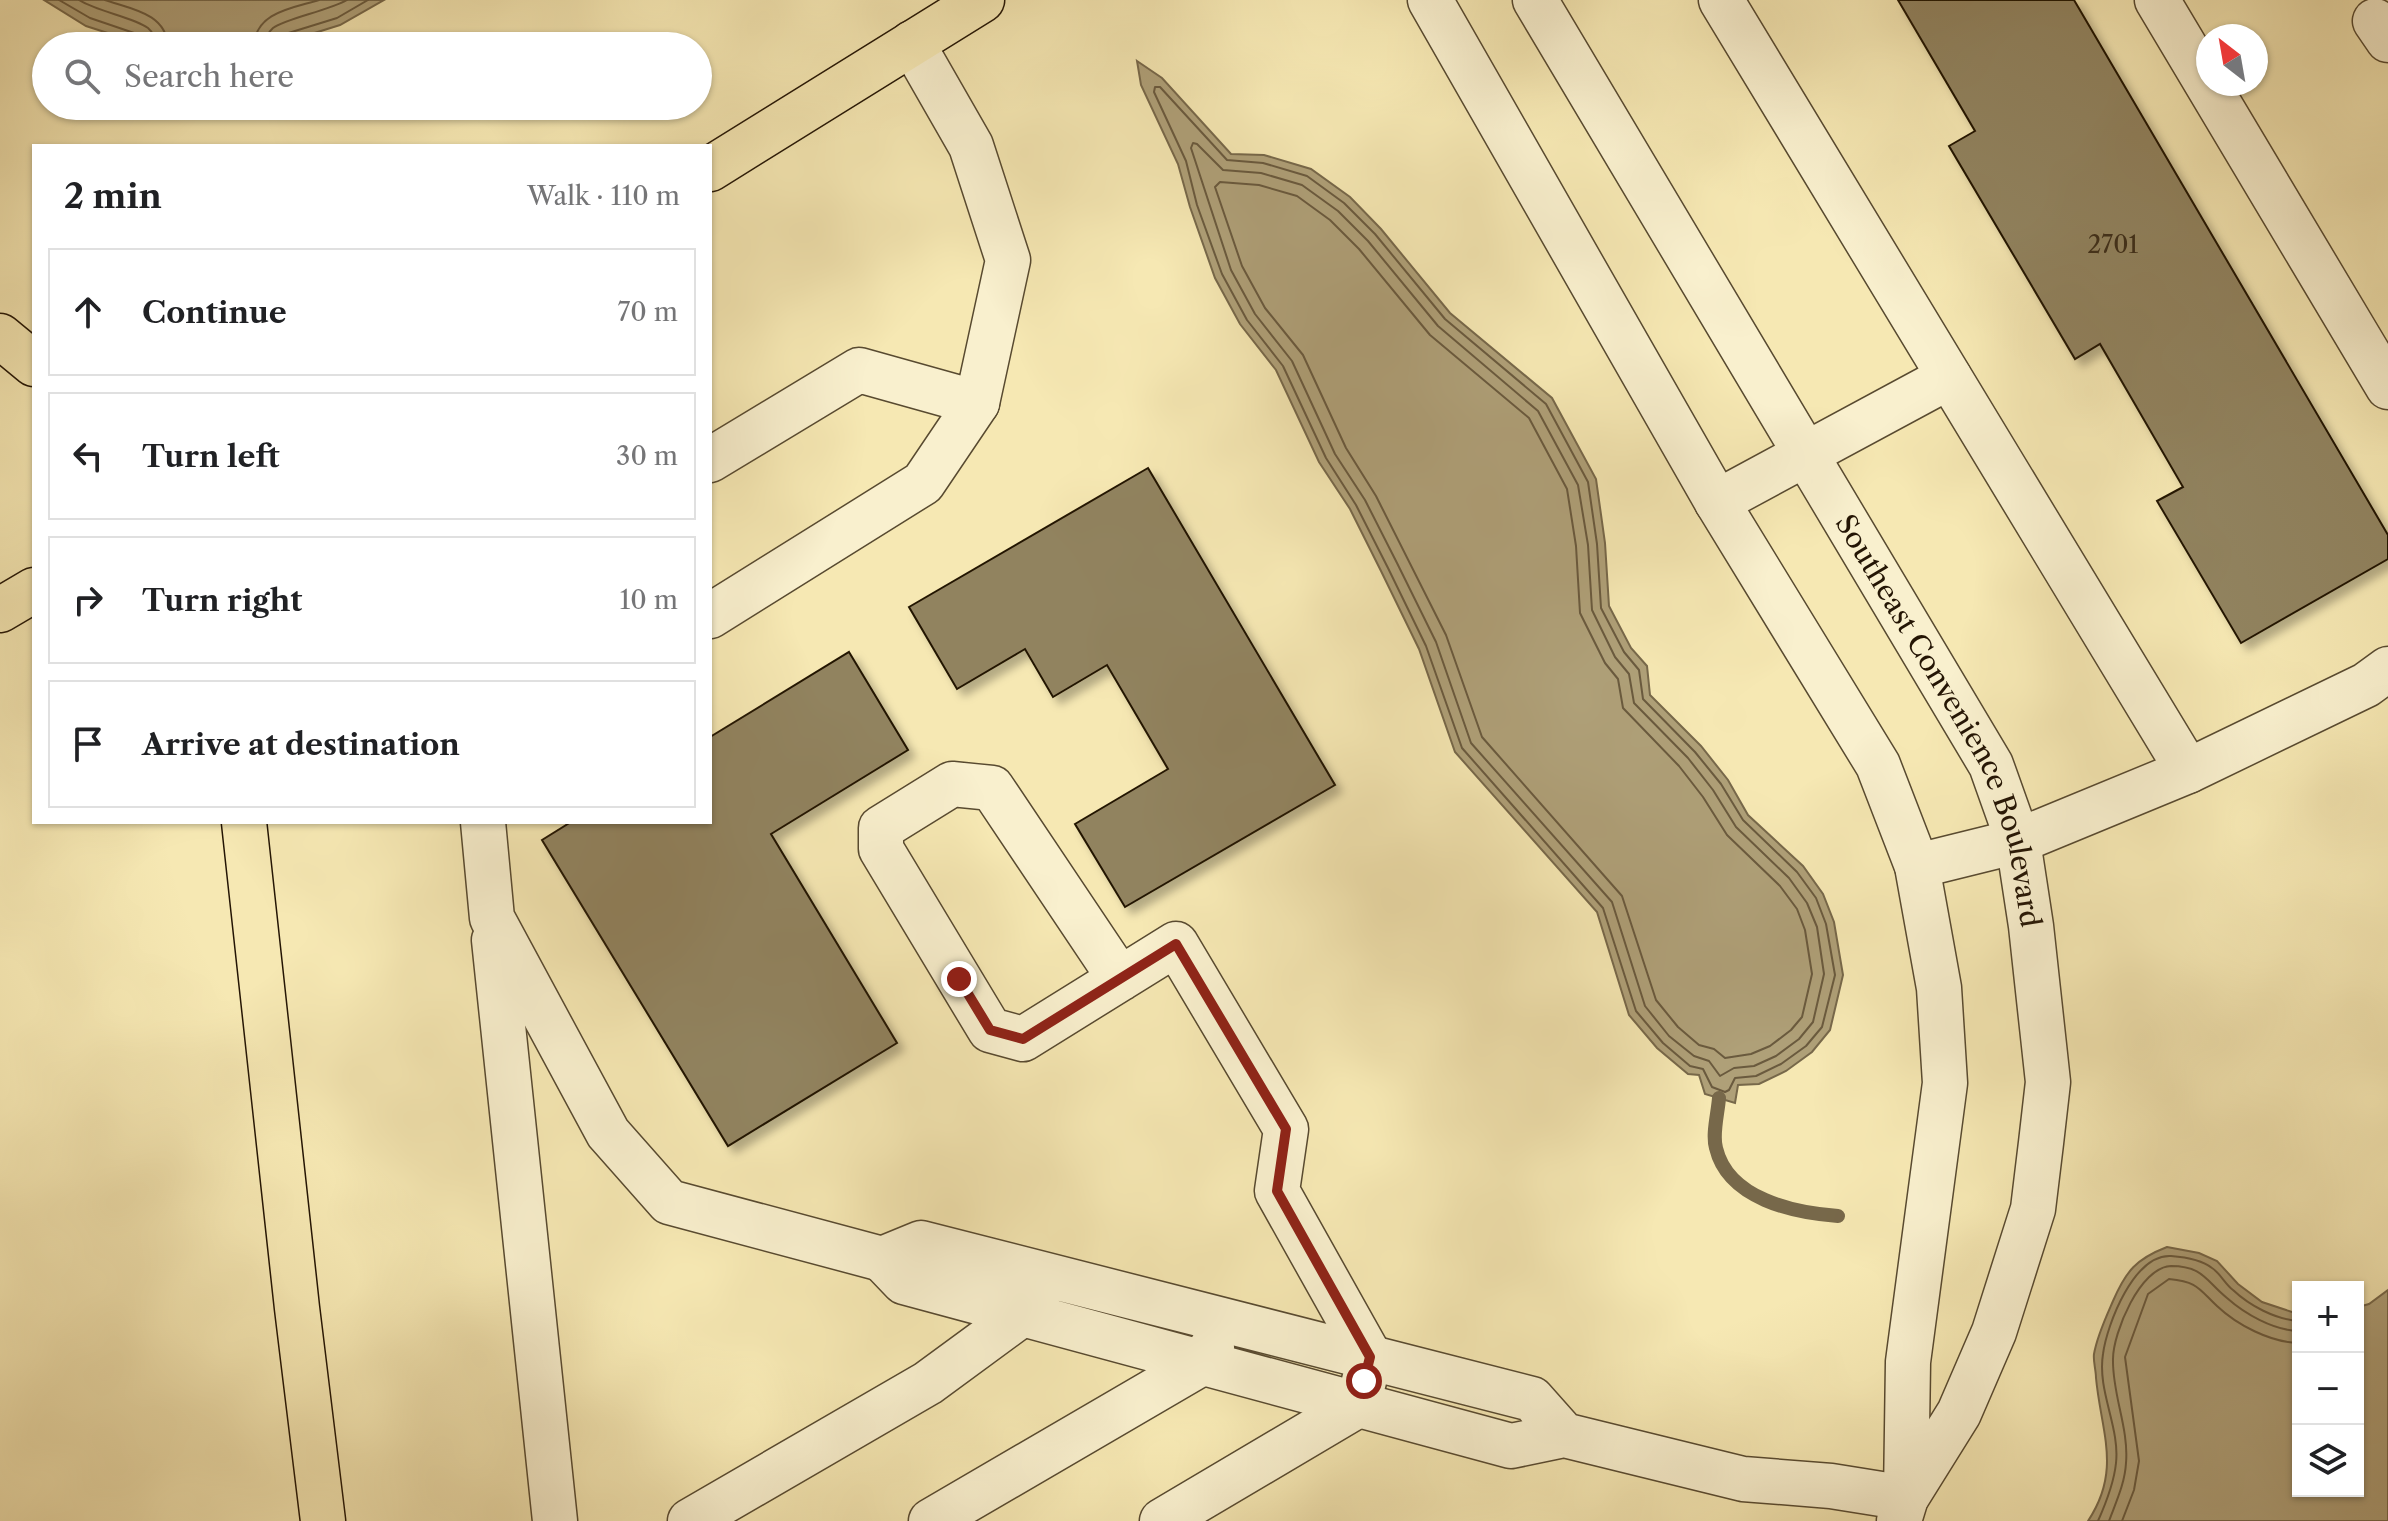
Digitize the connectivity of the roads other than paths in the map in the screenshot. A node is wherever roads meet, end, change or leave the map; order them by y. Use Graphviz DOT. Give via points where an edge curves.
graph roads {
  1 [pos="982,0"];
  2 [pos="1430,0"];
  3 [pos="1535,0"];
  4 [pos="1721,0"];
  5 [pos="2157,0"];
  6 [pos="912,43"];
  7 [pos="712,168"];
  8 [pos="0,336"];
  9 [pos="32,362"];
  10 [pos="1949,377"];
  11 [pos="2388,387"];
  12 [pos="977,403"];
  13 [pos="1807,456"];
  14 [pos="712,459"];
  15 [pos="1717,502"];
  16 [pos="32,591"];
  17 [pos="0,610"];
  18 [pos="712,615"];
  19 [pos="2388,669"];
  20 [pos="2188,771"];
  21 [pos="244,824"];
  22 [pos="483,824"];
  23 [pos="2018,841"];
  24 [pos="1917,866"];
  25 [pos="492,918"];
  26 [pos="1120,979"];
  27 [pos="882,1259"];
  28 [pos="1069,1281"];
  29 [pos="1022,1314"];
  30 [pos="1229,1322"];
  31 [pos="1370,1357"];
  32 [pos="1202,1363"];
  33 [pos="1358,1405"];
  34 [pos="1564,1435"];
  35 [pos="1903,1510"];
  36 [pos="323,1521"];
  37 [pos="555,1521"];
  38 [pos="690,1521"];
  39 [pos="931,1521"];
  40 [pos="1162,1521"];
  1 -- 6 [label="main road"];
  2 -- 15 [label="street"];
  3 -- 13 [label="street, Southeast Convenience Boulevard"];
  4 -- 10 [label="street"];
  5 -- 11 [label="street"];
  6 -- 7 [label="main road"];
  6 -- 12 [label="street" via="971,146 1008,260"];
  8 -- 9 [label="main road"];
  10 -- 13 [label="street"];
  10 -- 20 [label="street"];
  12 -- 14 [label="street" via="859,370"];
  12 -- 18 [label="street" via="923,483"];
  13 -- 15 [label="street"];
  13 -- 23 [label="street, Southeast Convenience Boulevard" via="1991,765"];
  15 -- 24 [label="street" via="1878,765"];
  16 -- 17 [label="main road"];
  19 -- 20 [label="street" via="2366,685"];
  20 -- 23 [label="street"];
  21 -- 36 [label="main road"];
  22 -- 25 [label="street"];
  23 -- 24 [label="street"];
  23 -- 35 [label="street, Southeast Convenience Boulevard" via="2048,1082 2033,1209 1994,1332 1959,1413"];
  24 -- 35 [label="street" via="1939,988 1945,1083 1908,1362"];
  25 -- 27 [label="street" via="608,1133 669,1202"];
  25 -- 37 [label="street"];
  26 -- 26 [label="street" via="1023,1039 990,1030 881,849 881,828 952,784 992,788"];
  26 -- 31 [label="street" via="1176,944 1286,1129 1277,1191"];
  27 -- 28 [label="street" via="921,1243"];
  27 -- 29 [label="street" via="904,1282"];
  28 -- 29 [label="street"];
  28 -- 30 [label="street"];
  29 -- 32 [label="street"];
  29 -- 38 [label="street" via="928,1383"];
  30 -- 31 [label="street"];
  30 -- 32 [label="street"];
  31 -- 33 [label="street"];
  31 -- 34 [label="street" via="1532,1399"];
  32 -- 33 [label="street"];
  32 -- 39 [label="street"];
  33 -- 34 [label="street" via="1511,1446"];
  33 -- 40 [label="street"];
  34 -- 35 [label="street" via="1743,1479 1831,1486"];
}
